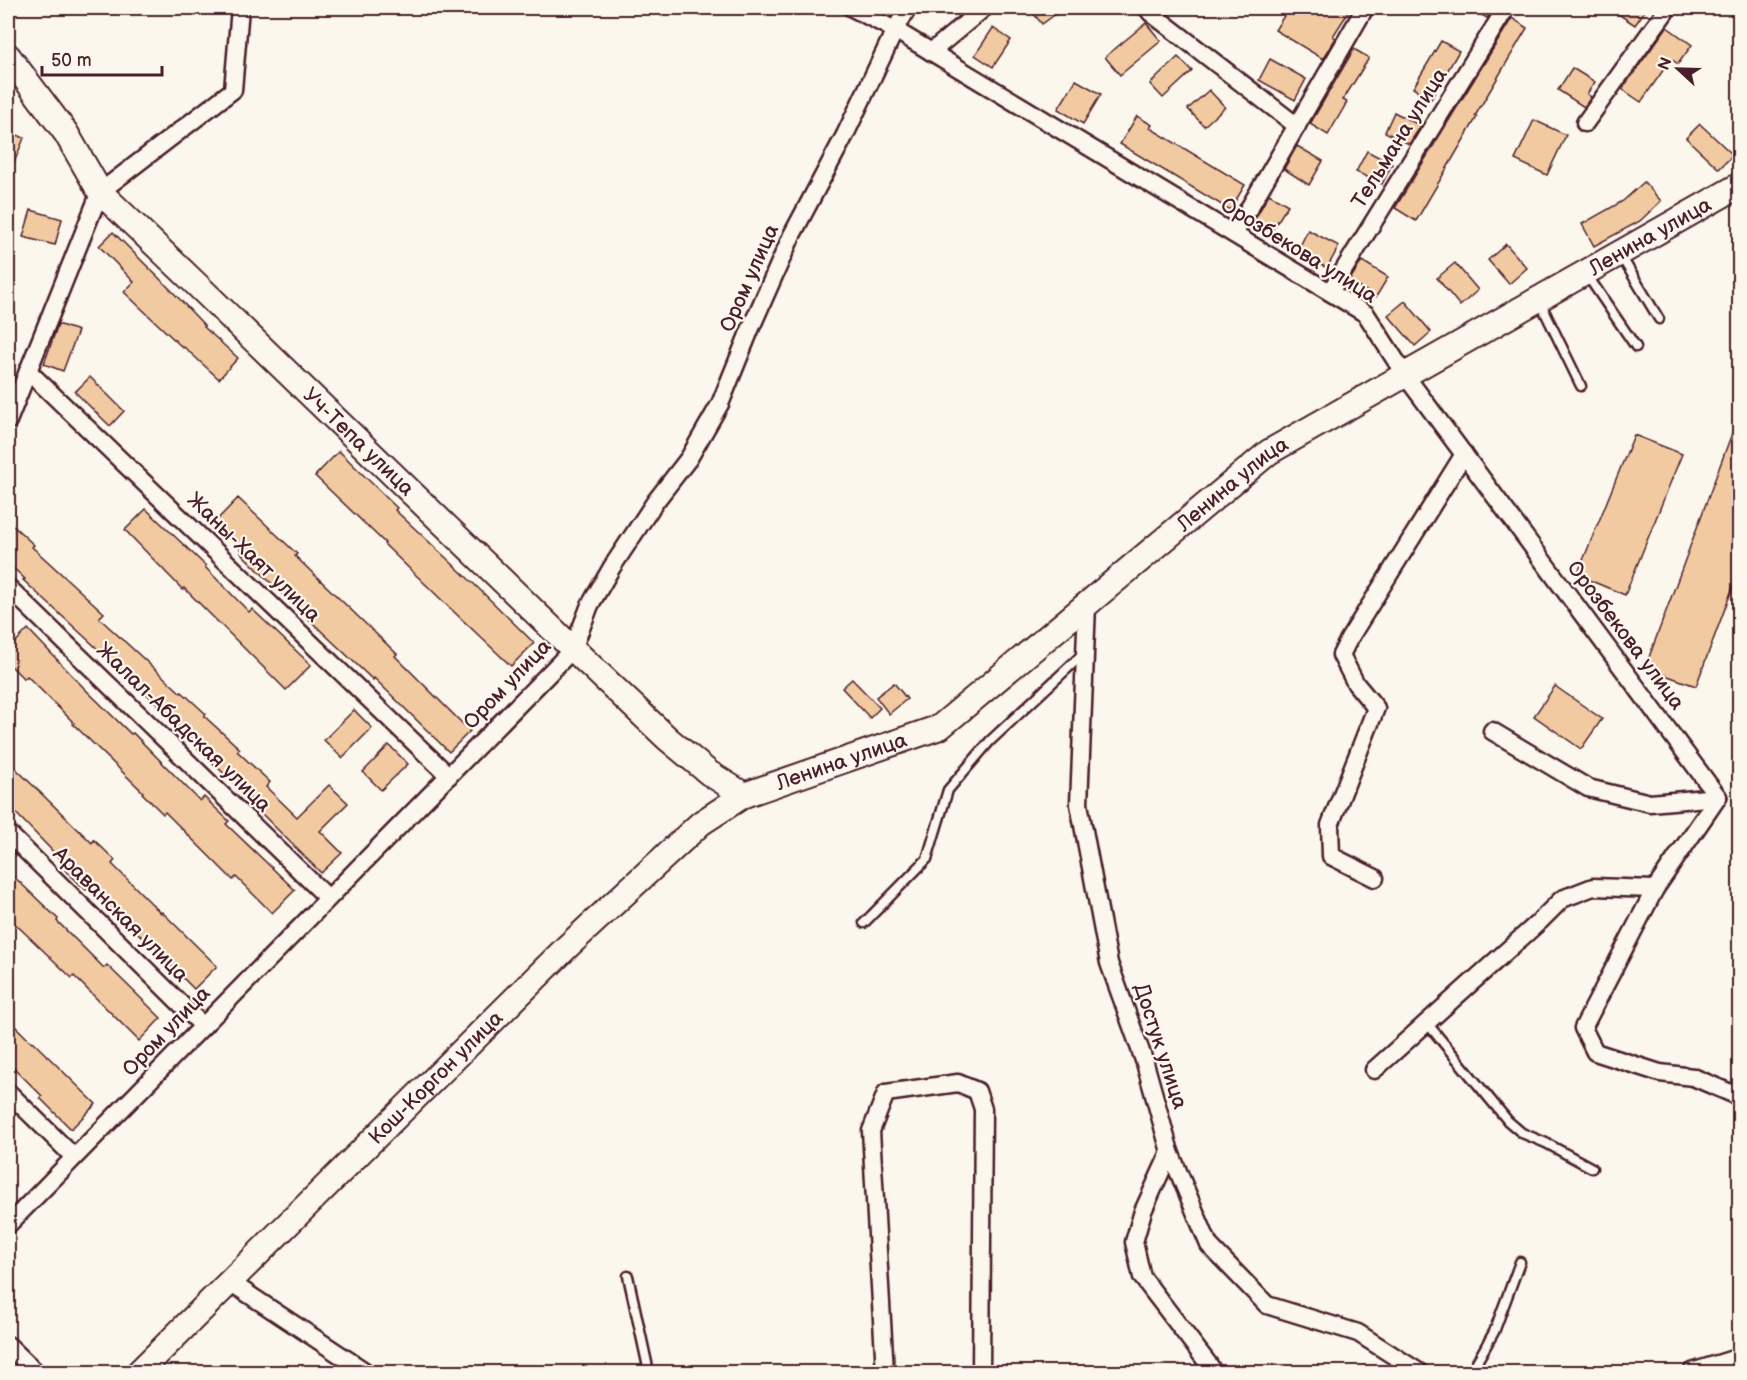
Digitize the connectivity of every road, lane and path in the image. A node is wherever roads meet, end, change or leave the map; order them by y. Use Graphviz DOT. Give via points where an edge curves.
graph roads {
  1 [pos="240,8"];
  2 [pos="852,8"];
  3 [pos="908,8"];
  4 [pos="984,8"];
  5 [pos="1365,8"];
  6 [pos="1506,8"];
  7 [pos="1668,8"];
  8 [pos="1152,9"];
  9 [pos="895,30"];
  10 [pos="931,52"];
  11 [pos="8,56"];
  12 [pos="1585,123"];
  13 [pos="1297,126"];
  14 [pos="1740,185"];
  15 [pos="100,192"];
  16 [pos="1234,234"];
  17 [pos="1620,253"];
  18 [pos="1585,273"];
  19 [pos="1330,292"];
  20 [pos="1538,299"];
  21 [pos="1659,319"];
  22 [pos="1636,347"];
  23 [pos="28,370"];
  24 [pos="1405,375"];
  25 [pos="1581,386"];
  26 [pos="8,421"];
  27 [pos="1464,454"];
  28 [pos="8,587"];
  29 [pos="1087,604"];
  30 [pos="573,650"];
  31 [pos="1085,651"];
  32 [pos="1492,731"];
  33 [pos="449,776"];
  34 [pos="744,795"];
  35 [pos="1718,797"];
  36 [pos="8,833"];
  37 [pos="1375,878"];
  38 [pos="1655,889"];
  39 [pos="328,898"];
  40 [pos="864,923"];
  41 [pos="1427,1023"];
  42 [pos="202,1026"];
  43 [pos="1374,1071"];
  44 [pos="8,1092"];
  45 [pos="1740,1097"];
  46 [pos="1170,1152"];
  47 [pos="74,1157"];
  48 [pos="1592,1168"];
  49 [pos="8,1225"];
  50 [pos="1520,1262"];
  51 [pos="628,1276"];
  52 [pos="230,1282"];
  53 [pos="8,1345"];
  54 [pos="1740,1357"];
  55 [pos="1210,1366"];
  56 [pos="36,1372"];
  57 [pos="139,1372"];
  58 [pos="366,1372"];
  59 [pos="649,1372"];
  60 [pos="885,1372"];
  61 [pos="981,1372"];
  62 [pos="1419,1372"];
  63 [pos="1471,1372"];
  64 [pos="1692,1372"];
  1 -- 15 [label="street" via="233,90"];
  2 -- 9 [label="street, Орозбекова улица"];
  3 -- 9 [label="street, Ором улица"];
  4 -- 10 [label="street"];
  5 -- 13 [label="street"];
  6 -- 19 [label="street, Тельмана улица"];
  7 -- 12 [label="street"];
  8 -- 13 [label="street"];
  9 -- 10 [label="street, Орозбекова улица"];
  9 -- 30 [label="street, Ором улица" via="792,235 720,404 689,458 612,567 590,605"];
  10 -- 16 [label="street, Орозбекова улица"];
  11 -- 15 [label="street, Уч-Тепа улица" via="66,133"];
  13 -- 16 [label="street"];
  14 -- 17 [label="street, Ленина улица"];
  15 -- 23 [label="street"];
  15 -- 30 [label="street, Уч-Тепа улица"];
  16 -- 19 [label="street, Орозбекова улица"];
  17 -- 18 [label="street, Ленина улица"];
  17 -- 21 [label="lane"];
  18 -- 20 [label="street, Ленина улица"];
  18 -- 22 [label="lane"];
  19 -- 24 [label="street, Орозбекова улица" via="1366,314"];
  20 -- 24 [label="street, Ленина улица"];
  20 -- 25 [label="lane"];
  23 -- 26 [label="street"];
  23 -- 33 [label="street, Жаны-Хаят улица"];
  24 -- 27 [label="street, Орозбекова улица"];
  24 -- 29 [label="street, Ленина улица" via="1269,452"];
  27 -- 35 [label="street, Орозбекова улица"];
  27 -- 37 [label="street" via="1341,655 1356,684 1376,708 1330,825 1331,855"];
  28 -- 39 [label="street, Жалал-Абадская улица"];
  29 -- 31 [label="street, Достук улица"];
  29 -- 34 [label="street, Ленина улица" via="940,727"];
  30 -- 33 [label="street, Ором улица"];
  30 -- 34 [label="street, Уч-Тепа улица" via="668,739 709,773"];
  31 -- 40 [label="lane" via="990,741 948,790 927,859"];
  31 -- 46 [label="street, Достук улица" via="1079,804 1109,963 1145,1063"];
  32 -- 35 [label="street" via="1588,788 1650,803"];
  33 -- 39 [label="street, Ором улица"];
  34 -- 52 [label="street, Кош-Коргон улица" via="702,823 568,946"];
  35 -- 38 [label="street"];
  36 -- 42 [label="street, Араванская улица"];
  38 -- 41 [label="street" via="1593,887 1562,899"];
  38 -- 45 [label="street" via="1583,1028 1595,1052 1660,1073 1693,1077"];
  39 -- 42 [label="street, Ором улица"];
  41 -- 43 [label="street"];
  41 -- 48 [label="lane" via="1508,1121 1522,1133"];
  42 -- 47 [label="street, Ором улица"];
  44 -- 47 [label="street"];
  46 -- 55 [label="street" via="1143,1211 1134,1242 1142,1277"];
  46 -- 62 [label="street, Достук улица" via="1209,1245 1267,1305 1358,1333"];
  47 -- 49 [label="street, Ором улица"];
  50 -- 63 [label="lane" via="1494,1332"];
  51 -- 59 [label="lane"];
  52 -- 57 [label="street, Кош-Коргон улица"];
  52 -- 58 [label="street"];
  53 -- 56 [label="street"];
  54 -- 64 [label="street"];
  60 -- 61 [label="street" via="871,1131 886,1093 958,1083 977,1091 983,1109"];
}
